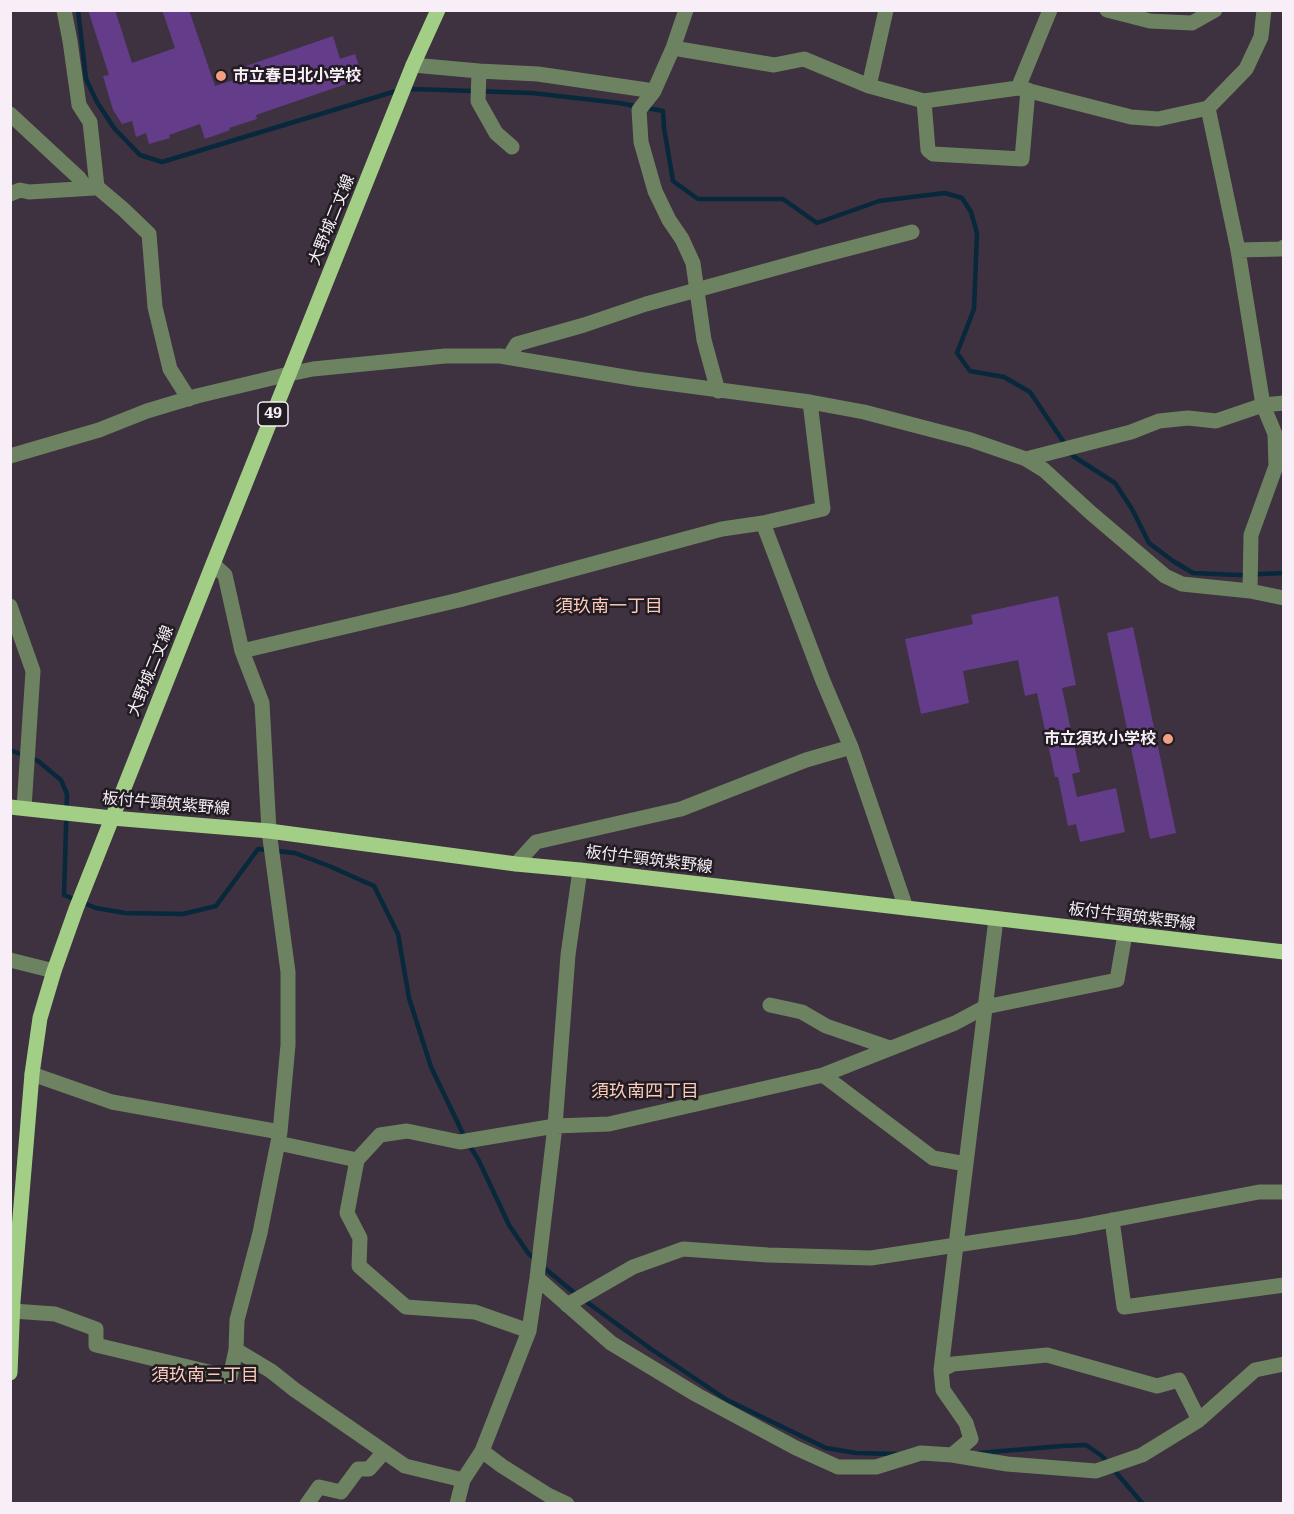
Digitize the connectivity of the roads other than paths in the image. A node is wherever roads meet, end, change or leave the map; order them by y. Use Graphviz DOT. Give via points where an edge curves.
graph roads {
  1 [pos="64,10"];
  2 [pos="438,10"];
  3 [pos="686,10"];
  4 [pos="886,10"];
  5 [pos="1050,10"];
  6 [pos="1107,10"];
  7 [pos="1215,10"];
  8 [pos="1264,10"];
  9 [pos="673,48"];
  10 [pos="413,65"];
  11 [pos="479,71"];
  12 [pos="869,86"];
  13 [pos="1023,89"];
  14 [pos="654,91"];
  15 [pos="924,101"];
  16 [pos="1208,108"];
  17 [pos="11,114"];
  18 [pos="512,147"];
  19 [pos="92,188"];
  20 [pos="10,194"];
  21 [pos="912,232"];
  22 [pos="1284,248"];
  23 [pos="1238,250"];
  24 [pos="697,291"];
  25 [pos="508,357"];
  26 [pos="290,374"];
  27 [pos="718,391"];
  28 [pos="189,399"];
  29 [pos="810,402"];
  30 [pos="1284,403"];
  31 [pos="1263,405"];
  32 [pos="10,456"];
  33 [pos="1026,459"];
  34 [pos="763,522"];
  35 [pos="213,564"];
  36 [pos="1250,591"];
  37 [pos="1284,598"];
  38 [pos="10,606"];
  39 [pos="242,651"];
  40 [pos="851,747"];
  41 [pos="17,807"];
  42 [pos="112,818"];
  43 [pos="269,831"];
  44 [pos="516,864"];
  45 [pos="580,870"];
  46 [pos="906,908"];
  47 [pos="996,918"];
  48 [pos="1125,934"];
  49 [pos="1282,950"];
  50 [pos="10,960"];
  51 [pos="54,971"];
  52 [pos="770,1005"];
  53 [pos="986,1006"];
  54 [pos="890,1048"];
  55 [pos="32,1074"];
  56 [pos="823,1075"];
  57 [pos="555,1126"];
  58 [pos="279,1138"];
  59 [pos="357,1160"];
  60 [pos="966,1164"];
  61 [pos="1284,1192"];
  62 [pos="1112,1220"];
  63 [pos="956,1245"];
  64 [pos="537,1278"];
  65 [pos="1284,1285"];
  66 [pos="12,1304"];
  67 [pos="567,1305"];
  68 [pos="529,1331"];
  69 [pos="236,1350"];
  70 [pos="1284,1364"];
  71 [pos="940,1370"];
  72 [pos="10,1373"];
  73 [pos="1199,1420"];
  74 [pos="482,1450"];
  75 [pos="384,1452"];
  76 [pos="952,1455"];
  77 [pos="463,1480"];
  78 [pos="307,1503"];
  79 [pos="457,1503"];
  80 [pos="567,1503"];
  1 -- 19 [label="street" via="79,105 90,122"];
  2 -- 10 [label="main road, 大野城二丈線 / 49"];
  3 -- 9 [label="street"];
  4 -- 12 [label="street"];
  5 -- 13 [label="street"];
  6 -- 7 [label="street" via="1150,21 1192,22"];
  8 -- 16 [label="street" via="1261,38 1246,69"];
  9 -- 12 [label="street" via="774,65 804,59"];
  9 -- 14 [label="street"];
  10 -- 11 [label="street"];
  10 -- 26 [label="main road, 大野城二丈線 / 49"];
  11 -- 14 [label="street" via="538,74"];
  11 -- 18 [label="street" via="478,101 496,133"];
  12 -- 15 [label="street"];
  13 -- 15 [label="street"];
  13 -- 15 [label="street" via="1022,159 933,154 928,150"];
  13 -- 16 [label="street" via="1131,117 1158,119"];
  14 -- 24 [label="street" via="639,110 641,142 655,191 693,263"];
  16 -- 23 [label="street"];
  17 -- 19 [label="street"];
  19 -- 20 [label="street" via="20,190"];
  19 -- 28 [label="street" via="123,209 149,234 155,307 170,369"];
  21 -- 24 [label="street"];
  22 -- 23 [label="street"];
  23 -- 31 [label="street"];
  24 -- 25 [label="street" via="517,344"];
  24 -- 27 [label="street" via="704,340"];
  25 -- 26 [label="street" via="445,356"];
  25 -- 27 [label="street"];
  26 -- 28 [label="street"];
  26 -- 35 [label="main road, 大野城二丈線 / 49"];
  27 -- 29 [label="street"];
  28 -- 32 [label="street"];
  29 -- 33 [label="street" via="971,440"];
  29 -- 34 [label="street" via="823,509"];
  30 -- 31 [label="street"];
  31 -- 33 [label="street" via="1216,421 1188,417 1159,421"];
  31 -- 36 [label="street" via="1275,434 1276,466 1251,535"];
  33 -- 36 [label="street" via="1044,470 1165,576 1182,584"];
  34 -- 39 [label="street" via="722,529 459,600"];
  34 -- 40 [label="street"];
  35 -- 39 [label="street" via="225,575"];
  35 -- 42 [label="main road, 大野城二丈線 / 49"];
  36 -- 37 [label="street"];
  38 -- 41 [label="street" via="33,671"];
  39 -- 43 [label="street" via="262,703"];
  40 -- 44 [label="street" via="806,760 681,809 536,842"];
  40 -- 46 [label="street"];
  41 -- 42 [label="main road, 板付牛頸筑紫野線"];
  42 -- 43 [label="main road, 板付牛頸筑紫野線"];
  42 -- 51 [label="main road, 大野城二丈線 / 49"];
  43 -- 44 [label="main road, 板付牛頸筑紫野線"];
  43 -- 58 [label="street" via="288,972 288,1045"];
  44 -- 45 [label="main road, 板付牛頸筑紫野線"];
  45 -- 46 [label="main road, 板付牛頸筑紫野線"];
  45 -- 57 [label="street" via="568,955"];
  46 -- 47 [label="main road, 板付牛頸筑紫野線"];
  47 -- 48 [label="main road, 板付牛頸筑紫野線"];
  47 -- 53 [label="street"];
  48 -- 49 [label="main road, 板付牛頸筑紫野線"];
  48 -- 53 [label="street" via="1117,980"];
  50 -- 51 [label="street"];
  51 -- 55 [label="main road, 大野城二丈線 / 49" via="40,1018"];
  52 -- 54 [label="street" via="802,1012 826,1026"];
  53 -- 54 [label="street" via="956,1023"];
  53 -- 60 [label="street"];
  54 -- 56 [label="street"];
  55 -- 58 [label="street" via="112,1102"];
  55 -- 66 [label="main road, 大野城二丈線 / 49"];
  56 -- 57 [label="street" via="609,1124"];
  56 -- 60 [label="street" via="933,1158"];
  57 -- 59 [label="street" via="460,1142 406,1131 380,1135"];
  57 -- 64 [label="street"];
  58 -- 59 [label="street"];
  58 -- 69 [label="street" via="237,1320"];
  59 -- 68 [label="street" via="347,1213 360,1238 359,1266 406,1307 475,1312"];
  60 -- 63 [label="street"];
  61 -- 62 [label="street" via="1258,1192"];
  62 -- 63 [label="street"];
  62 -- 65 [label="street" via="1124,1306"];
  63 -- 67 [label="street" via="871,1258 683,1250 633,1267"];
  63 -- 71 [label="street"];
  64 -- 67 [label="street"];
  64 -- 68 [label="street"];
  66 -- 69 [label="street" via="96,1329 96,1345 230,1377"];
  66 -- 72 [label="main road, 大野城二丈線 / 49"];
  67 -- 76 [label="street" via="611,1343 796,1448 838,1467 876,1467 921,1453"];
  68 -- 74 [label="street"];
  69 -- 75 [label="street"];
  70 -- 73 [label="street" via="1255,1371"];
  71 -- 73 [label="street" via="953,1364 1047,1355 1157,1386 1179,1380"];
  71 -- 76 [label="street" via="943,1390 966,1423 971,1439"];
  73 -- 76 [label="street" via="1142,1455 1096,1471"];
  74 -- 77 [label="street"];
  74 -- 80 [label="street" via="502,1467"];
  75 -- 77 [label="street" via="405,1466"];
  75 -- 78 [label="street" via="369,1469 358,1469 341,1492 319,1487"];
  77 -- 79 [label="street"];
}
